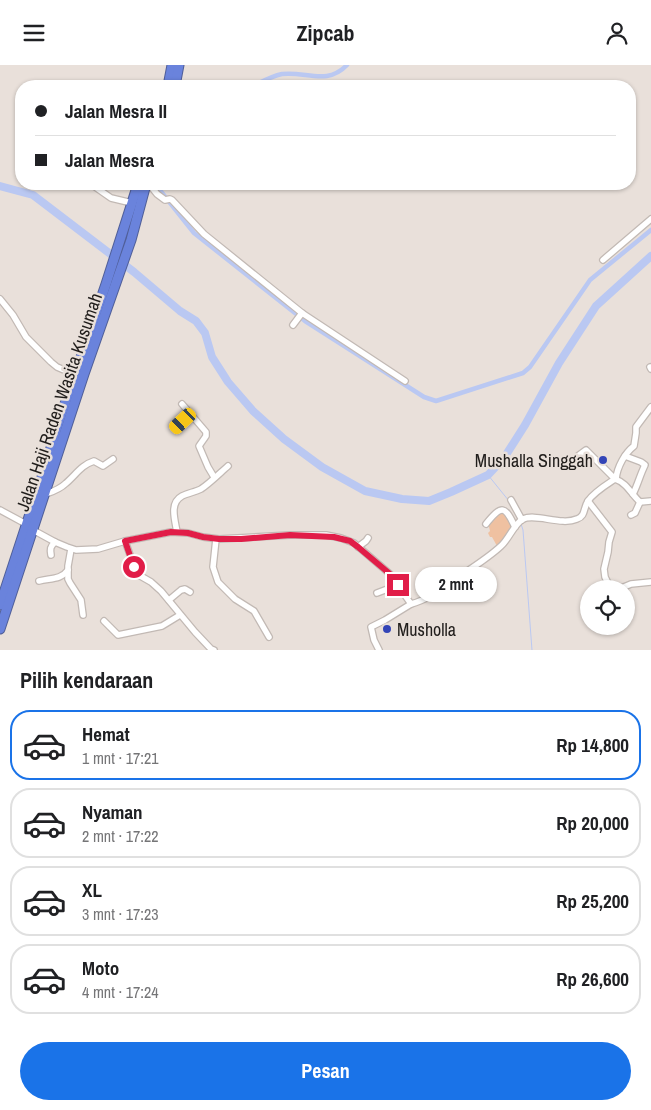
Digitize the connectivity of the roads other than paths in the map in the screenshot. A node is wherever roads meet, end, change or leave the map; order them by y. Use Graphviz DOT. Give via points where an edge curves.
graph roads {
  1 [pos="172,65"];
  2 [pos="179,65"];
  3 [pos="169,80"];
  4 [pos="176,80"];
  5 [pos="98,190"];
  6 [pos="136,190"];
  7 [pos="145,190"];
  8 [pos="153,190"];
  9 [pos="132,203"];
  10 [pos="651,219"];
  11 [pos="603,259"];
  12 [pos="110,285"];
  13 [pos="0,299"];
  14 [pos="300,316"];
  15 [pos="293,325"];
  16 [pos="76,375"];
  17 [pos="405,381"];
  18 [pos="182,403"];
  19 [pos="651,407"];
  20 [pos="190,413"];
  21 [pos="175,428"];
  22 [pos="625,456"];
  23 [pos="113,459"];
  24 [pos="228,466"];
  25 [pos="563,467"];
  26 [pos="214,477"];
  27 [pos="615,479"];
  28 [pos="44,481"];
  29 [pos="633,494"];
  30 [pos="43,495"];
  31 [pos="511,500"];
  32 [pos="588,501"];
  33 [pos="651,501"];
  34 [pos="640,502"];
  35 [pos="0,510"];
  36 [pos="632,515"];
  37 [pos="486,523"];
  38 [pos="519,523"];
  39 [pos="32,528"];
  40 [pos="177,532"];
  41 [pos="368,538"];
  42 [pos="216,539"];
  43 [pos="125,541"];
  44 [pos="55,542"];
  45 [pos="358,547"];
  46 [pos="71,549"];
  47 [pos="51,555"];
  48 [pos="68,570"];
  49 [pos="606,580"];
  50 [pos="39,581"];
  51 [pos="651,582"];
  52 [pos="635,584"];
  53 [pos="398,585"];
  54 [pos="10,586"];
  55 [pos="190,592"];
  56 [pos="377,593"];
  57 [pos="169,600"];
  58 [pos="411,604"];
  59 [pos="0,605"];
  60 [pos="83,615"];
  61 [pos="180,615"];
  62 [pos="104,621"];
  63 [pos="0,629"];
  64 [pos="269,637"];
  65 [pos="214,650"];
  66 [pos="379,650"];
  1 -- 3 [label="highway"];
  2 -- 4 [label="highway"];
  5 -- 9 [label="street" via="111,199"];
  6 -- 9 [label="highway, Jalan Haji Raden Wasita Kusumah"];
  7 -- 12 [label="highway, Jalan Haji Raden Wasita Kusumah" via="131,239"];
  8 -- 14 [label="street" via="177,204 204,234"];
  9 -- 12 [label="highway, Jalan Haji Raden Wasita Kusumah"];
  10 -- 11 [label="street"];
  12 -- 16 [label="highway, Jalan Haji Raden Wasita Kusumah"];
  12 -- 28 [label="highway, Jalan Haji Raden Wasita Kusumah" via="84,374"];
  13 -- 16 [label="street" via="26,337 51,362"];
  14 -- 15 [label="street"];
  14 -- 17 [label="street"];
  16 -- 28 [label="highway, Jalan Haji Raden Wasita Kusumah" via="58,424"];
  18 -- 20 [label="street"];
  19 -- 22 [label="street" via="636,427 634,446"];
  20 -- 21 [label="street"];
  20 -- 26 [label="street" via="206,432 199,446"];
  22 -- 27 [label="street"];
  22 -- 29 [label="street" via="645,465"];
  23 -- 30 [label="street" via="104,466 94,461 86,465 63,486"];
  24 -- 26 [label="street"];
  25 -- 27 [label="street" via="586,450"];
  26 -- 40 [label="street" via="202,488 176,502"];
  27 -- 29 [label="street"];
  27 -- 32 [label="street"];
  28 -- 30 [label="highway, Jalan Haji Raden Wasita Kusumah"];
  28 -- 39 [label="highway, Jalan Haji Raden Wasita Kusumah"];
  29 -- 34 [label="street"];
  30 -- 39 [label="highway, Jalan Haji Raden Wasita Kusumah"];
  31 -- 38 [label="street"];
  32 -- 38 [label="street" via="584,514 576,520 533,518"];
  32 -- 49 [label="street" via="612,532 604,571"];
  33 -- 34 [label="street"];
  34 -- 36 [label="street"];
  35 -- 39 [label="street"];
  37 -- 38 [label="street" via="495,512 505,510"];
  38 -- 58 [label="street" via="501,546 475,567 425,599"];
  39 -- 44 [label="street"];
  39 -- 54 [label="highway, Jalan Haji Raden Wasita Kusumah"];
  40 -- 42 [label="street"];
  40 -- 43 [label="street"];
  41 -- 45 [label="street"];
  42 -- 45 [label="street" via="326,535 350,541"];
  42 -- 64 [label="street" via="213,569 218,582 235,599 254,611"];
  43 -- 46 [label="street" via="98,549"];
  43 -- 57 [label="street" via="137,574 156,586"];
  44 -- 46 [label="street"];
  44 -- 47 [label="street" via="50,549"];
  45 -- 53 [label="street"];
  46 -- 48 [label="street"];
  48 -- 50 [label="street" via="58,578"];
  48 -- 60 [label="street" via="69,582 81,600"];
  51 -- 52 [label="street"];
  53 -- 56 [label="street"];
  53 -- 58 [label="street"];
  54 -- 59 [label="highway, Jalan Haji Raden Wasita Kusumah"];
  54 -- 63 [label="highway, Jalan Haji Raden Wasita Kusumah"];
  55 -- 57 [label="street" via="185,589"];
  57 -- 61 [label="street"];
  58 -- 66 [label="street" via="371,627"];
  61 -- 62 [label="street" via="162,626 118,635"];
  61 -- 65 [label="street"];
}
